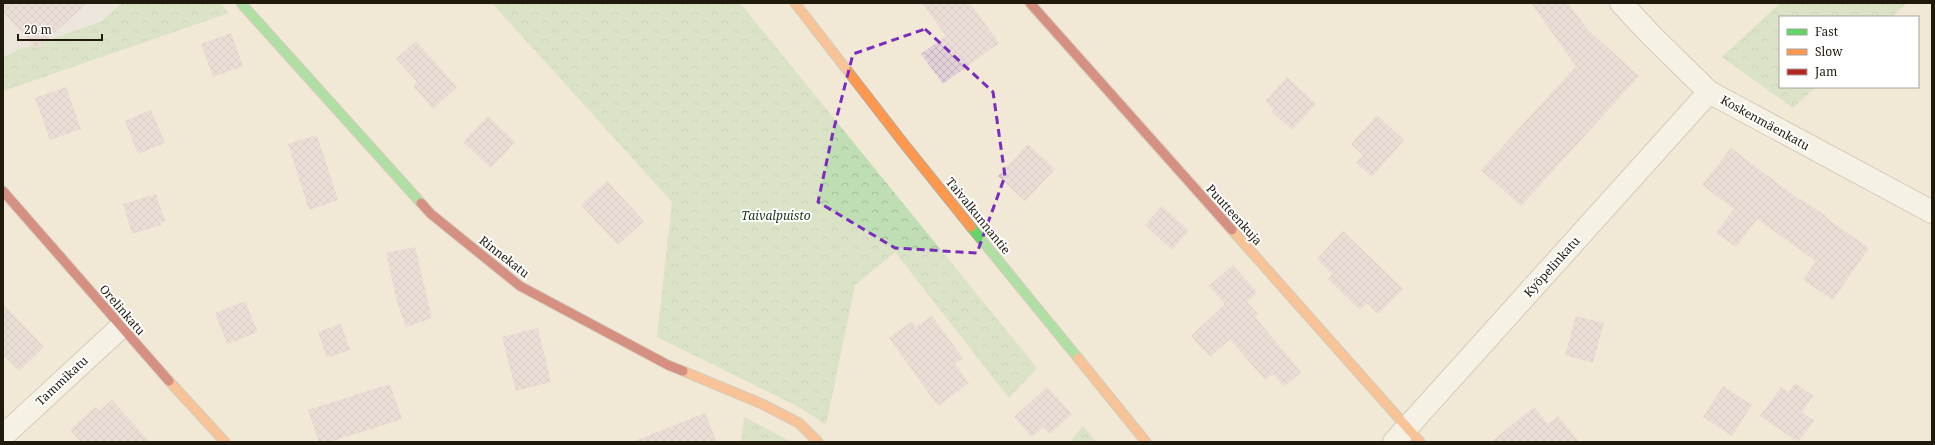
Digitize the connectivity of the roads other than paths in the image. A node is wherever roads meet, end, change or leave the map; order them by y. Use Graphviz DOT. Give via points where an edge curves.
graph roads {
  1 [pos="242,3"];
  2 [pos="1030,3"];
  3 [pos="1621,3"];
  4 [pos="803,6"];
  5 [pos="1709,92"];
  6 [pos="3,191"];
  7 [pos="1932,212"];
  8 [pos="121,327"];
  9 [pos="3,436"];
  10 [pos="1407,437"];
  11 [pos="224,442"];
  12 [pos="818,442"];
  13 [pos="1146,442"];
  1 -- 12 [label="street, Rinnekatu" via="431,214 520,286 668,365 762,404 799,423"];
  2 -- 10 [label="street, Puutteenkuja"];
  3 -- 5 [label="street, Koskenmäenkatu"];
  4 -- 13 [label="street, Taivalkunnantie" via="905,145"];
  5 -- 7 [label="street, Koskenmäenkatu"];
  5 -- 10 [label="street, Kyöpelinkatu"];
  6 -- 8 [label="street, Orelinkatu"];
  8 -- 9 [label="street, Tammikatu"];
  8 -- 11 [label="street, Orelinkatu"];
}
